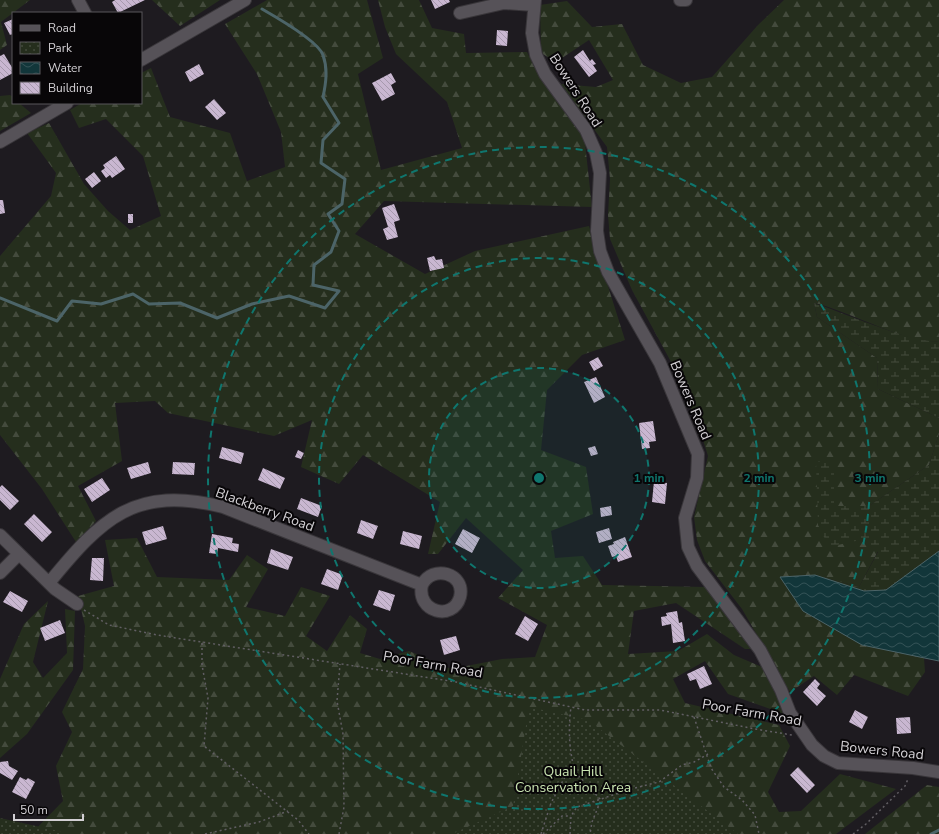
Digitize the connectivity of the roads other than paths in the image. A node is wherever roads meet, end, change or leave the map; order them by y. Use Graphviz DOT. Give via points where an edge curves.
graph roads {
  1 [pos="78,0"];
  2 [pos="245,0"];
  3 [pos="680,0"];
  4 [pos="686,0"];
  5 [pos="534,3"];
  6 [pos="84,12"];
  7 [pos="460,13"];
  8 [pos="142,59"];
  9 [pos="65,104"];
  10 [pos="0,142"];
  11 [pos="0,536"];
  12 [pos="18,554"];
  13 [pos="0,573"];
  14 [pos="49,583"];
  15 [pos="422,585"];
  16 [pos="77,604"];
  17 [pos="939,772"];
  1 -- 6 [label="street"];
  2 -- 8 [label="street"];
  3 -- 4 [label="street"];
  5 -- 7 [label="street" via="504,3"];
  5 -- 17 [label="street, Bowers Road" via="532,33 536,55 546,74 586,130 596,153 600,173 597,231 600,251 608,272 660,363 698,454 696,478 685,518 688,547 697,566 760,650 790,713 812,745 824,756 838,763"];
  9 -- 10 [label="street"];
  11 -- 12 [label="street"];
  12 -- 13 [label="street"];
  12 -- 14 [label="street"];
  14 -- 15 [label="street, Blackberry Road" via="93,534 116,516 149,503 181,500 223,507"];
  14 -- 16 [label="street"];
}
